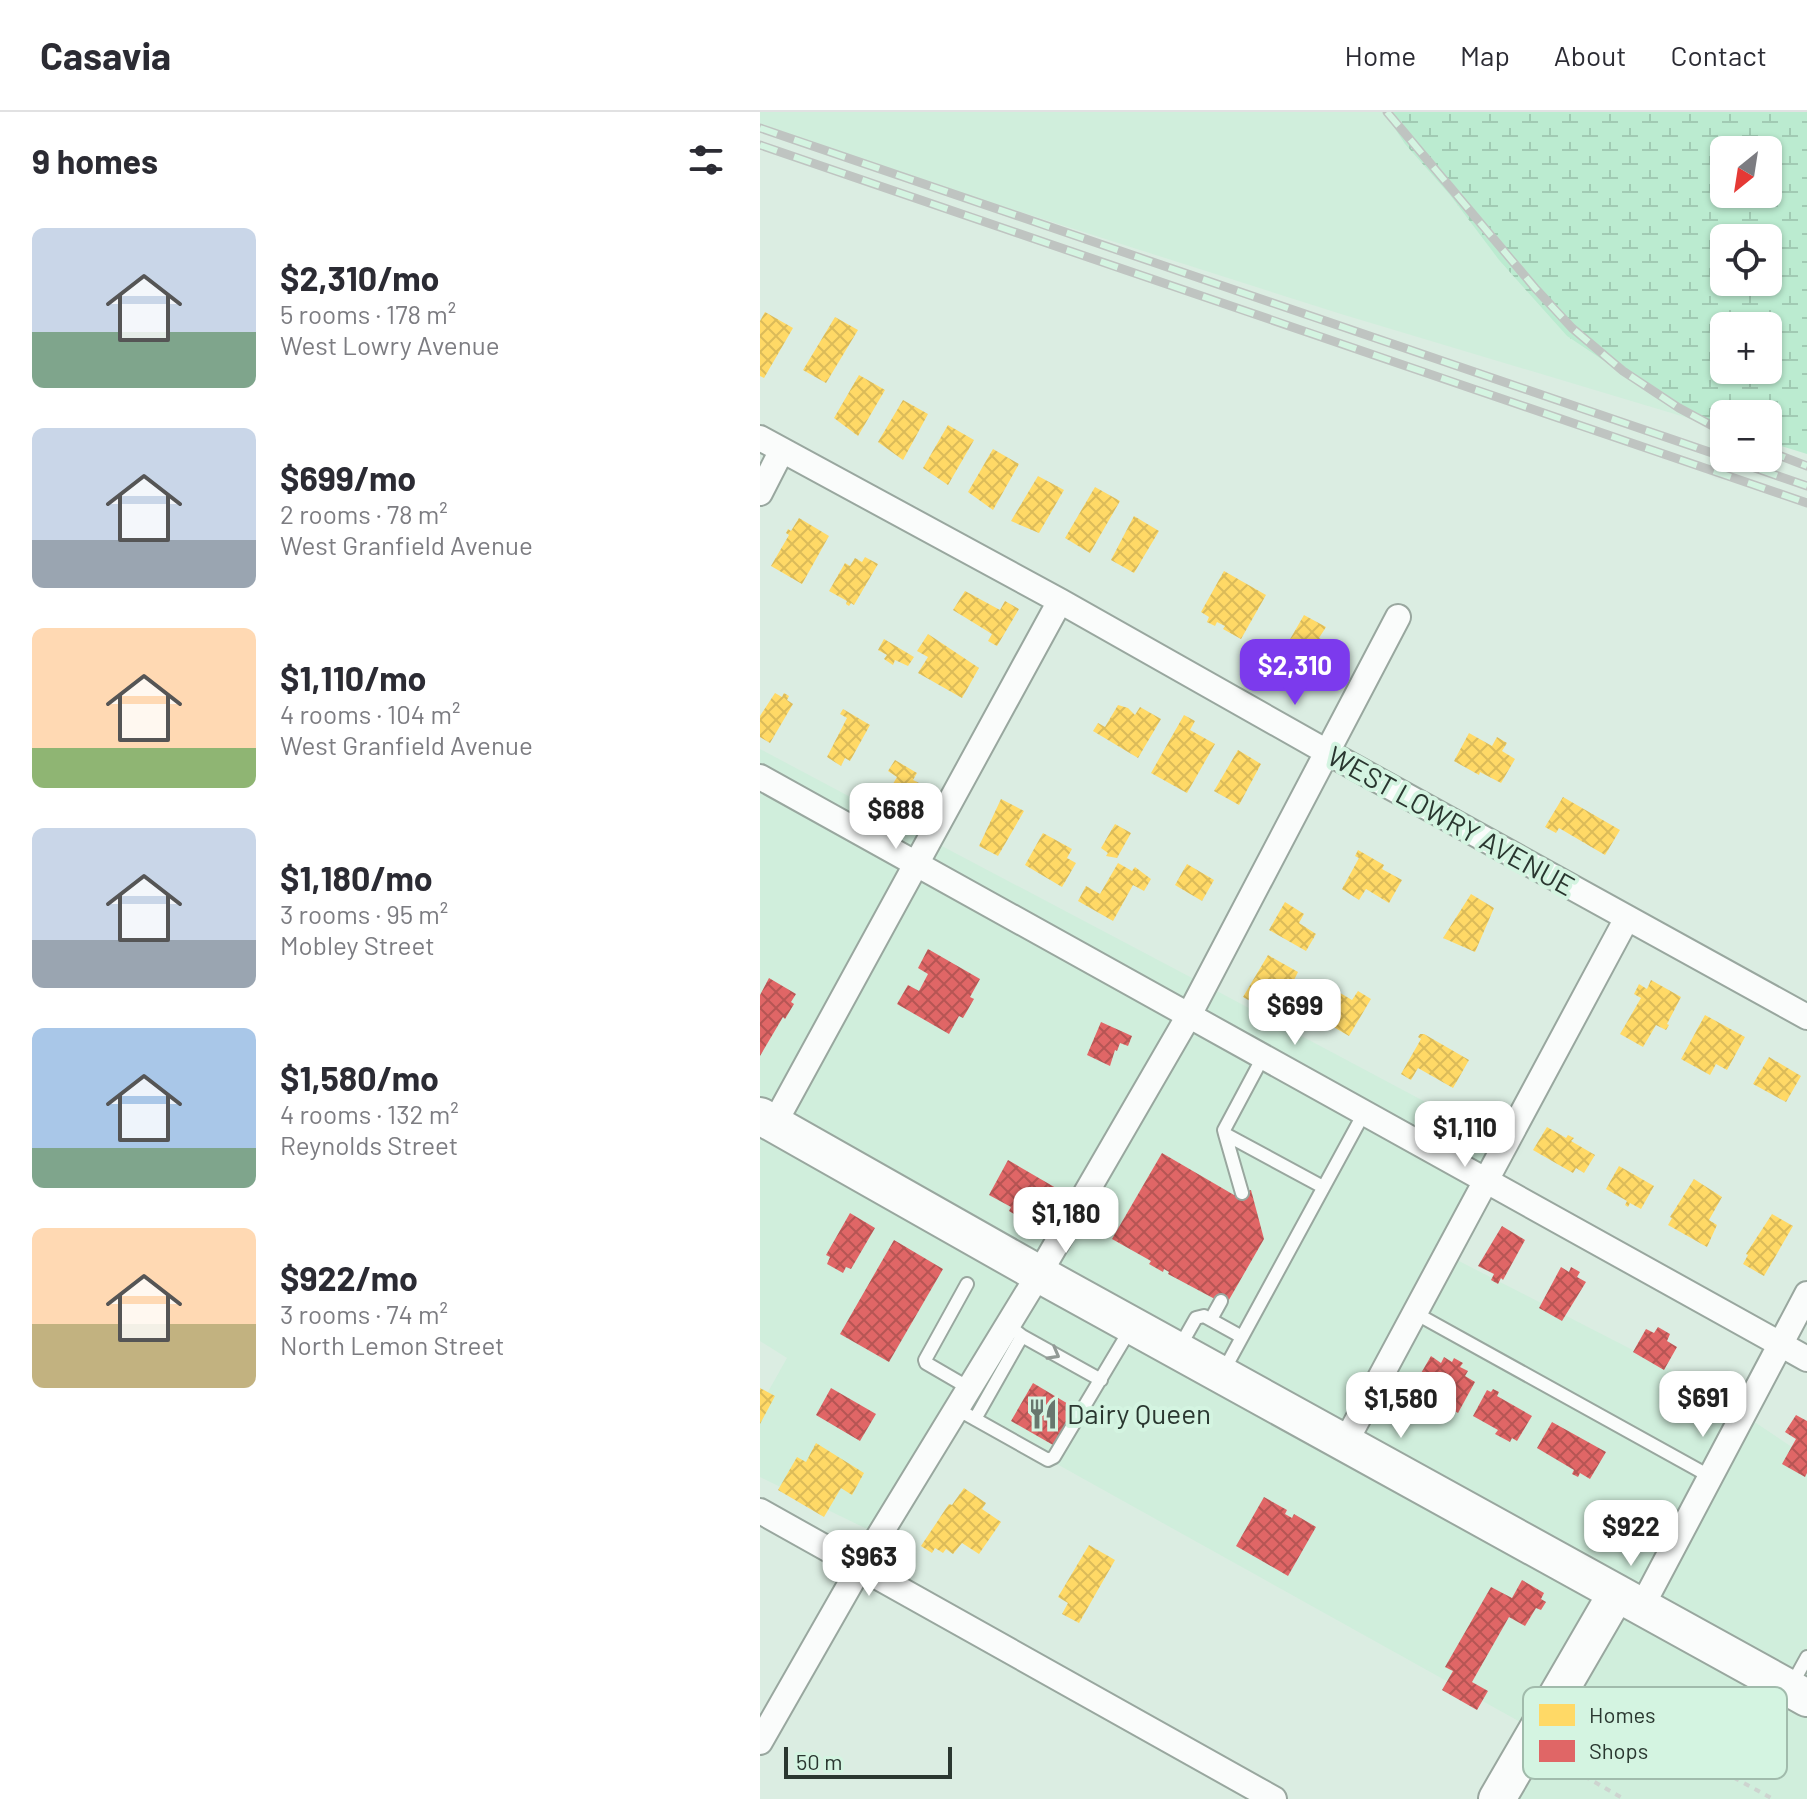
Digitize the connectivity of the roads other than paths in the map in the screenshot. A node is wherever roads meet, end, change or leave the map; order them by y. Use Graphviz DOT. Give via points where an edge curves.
graph roads {
  1 [pos="760,438"];
  2 [pos="782,450"];
  3 [pos="760,493"];
  4 [pos="1060,601"];
  5 [pos="1398,617"];
  6 [pos="1327,752"];
  7 [pos="760,777"];
  8 [pos="916,865"];
  9 [pos="1627,918"];
  10 [pos="1188,1017"];
  11 [pos="1807,1017"];
  12 [pos="1263,1057"];
  13 [pos="1364,1113"];
  14 [pos="767,1120"];
  15 [pos="1225,1134"];
  16 [pos="1486,1180"];
  17 [pos="1323,1187"];
  18 [pos="1242,1193"];
  19 [pos="1039,1274"];
  20 [pos="967,1284"];
  21 [pos="1807,1294"];
  22 [pos="1221,1301"];
  23 [pos="1415,1313"];
  24 [pos="1211,1319"];
  25 [pos="1133,1326"];
  26 [pos="1015,1331"];
  27 [pos="1242,1337"];
  28 [pos="1780,1344"];
  29 [pos="1178,1351"];
  30 [pos="1807,1359"];
  31 [pos="1221,1375"];
  32 [pos="1101,1380"];
  33 [pos="967,1405"];
  34 [pos="1345,1443"];
  35 [pos="1711,1477"];
  36 [pos="760,1511"];
  37 [pos="860,1567"];
  38 [pos="1629,1601"];
  39 [pos="1790,1685"];
  40 [pos="1572,1687"];
  41 [pos="760,1742"];
  42 [pos="1523,1760"];
  43 [pos="1274,1799"];
  44 [pos="1497,1799"];
  1 -- 2 [label="street, WEST LOWRY AVENUE"];
  2 -- 3 [label="street"];
  2 -- 4 [label="street, WEST LOWRY AVENUE"];
  4 -- 6 [label="street, WEST LOWRY AVENUE"];
  4 -- 8 [label="street"];
  5 -- 6 [label="street"];
  6 -- 9 [label="street, WEST LOWRY AVENUE"];
  6 -- 10 [label="street"];
  7 -- 8 [label="street"];
  8 -- 10 [label="street"];
  8 -- 14 [label="street"];
  9 -- 11 [label="street, WEST LOWRY AVENUE"];
  9 -- 16 [label="street"];
  10 -- 12 [label="street"];
  10 -- 19 [label="street"];
  12 -- 13 [label="street"];
  12 -- 15 [label="lane"];
  13 -- 16 [label="street"];
  13 -- 17 [label="lane"];
  14 -- 19 [label="main road"];
  15 -- 17 [label="lane"];
  15 -- 18 [label="lane"];
  16 -- 23 [label="street"];
  16 -- 28 [label="street"];
  17 -- 27 [label="lane"];
  19 -- 25 [label="main road"];
  19 -- 26 [label="street"];
  20 -- 33 [label="lane" via="925,1360"];
  21 -- 28 [label="street"];
  22 -- 24 [label="lane"];
  23 -- 34 [label="street"];
  23 -- 35 [label="lane"];
  24 -- 27 [label="lane"];
  24 -- 29 [label="lane" via="1196,1318"];
  25 -- 29 [label="main road"];
  25 -- 32 [label="lane"];
  26 -- 32 [label="lane, one-way"];
  26 -- 33 [label="street"];
  27 -- 31 [label="lane"];
  28 -- 30 [label="street"];
  28 -- 35 [label="street"];
  29 -- 31 [label="main road"];
  31 -- 34 [label="main road"];
  32 -- 33 [label="lane" via="1048,1460"];
  33 -- 37 [label="street" via="942,1432"];
  34 -- 38 [label="main road"];
  35 -- 38 [label="street"];
  36 -- 37 [label="street"];
  37 -- 41 [label="street"];
  37 -- 43 [label="street"];
  38 -- 39 [label="main road"];
  38 -- 40 [label="main road"];
  42 -- 44 [label="main road"];
}
